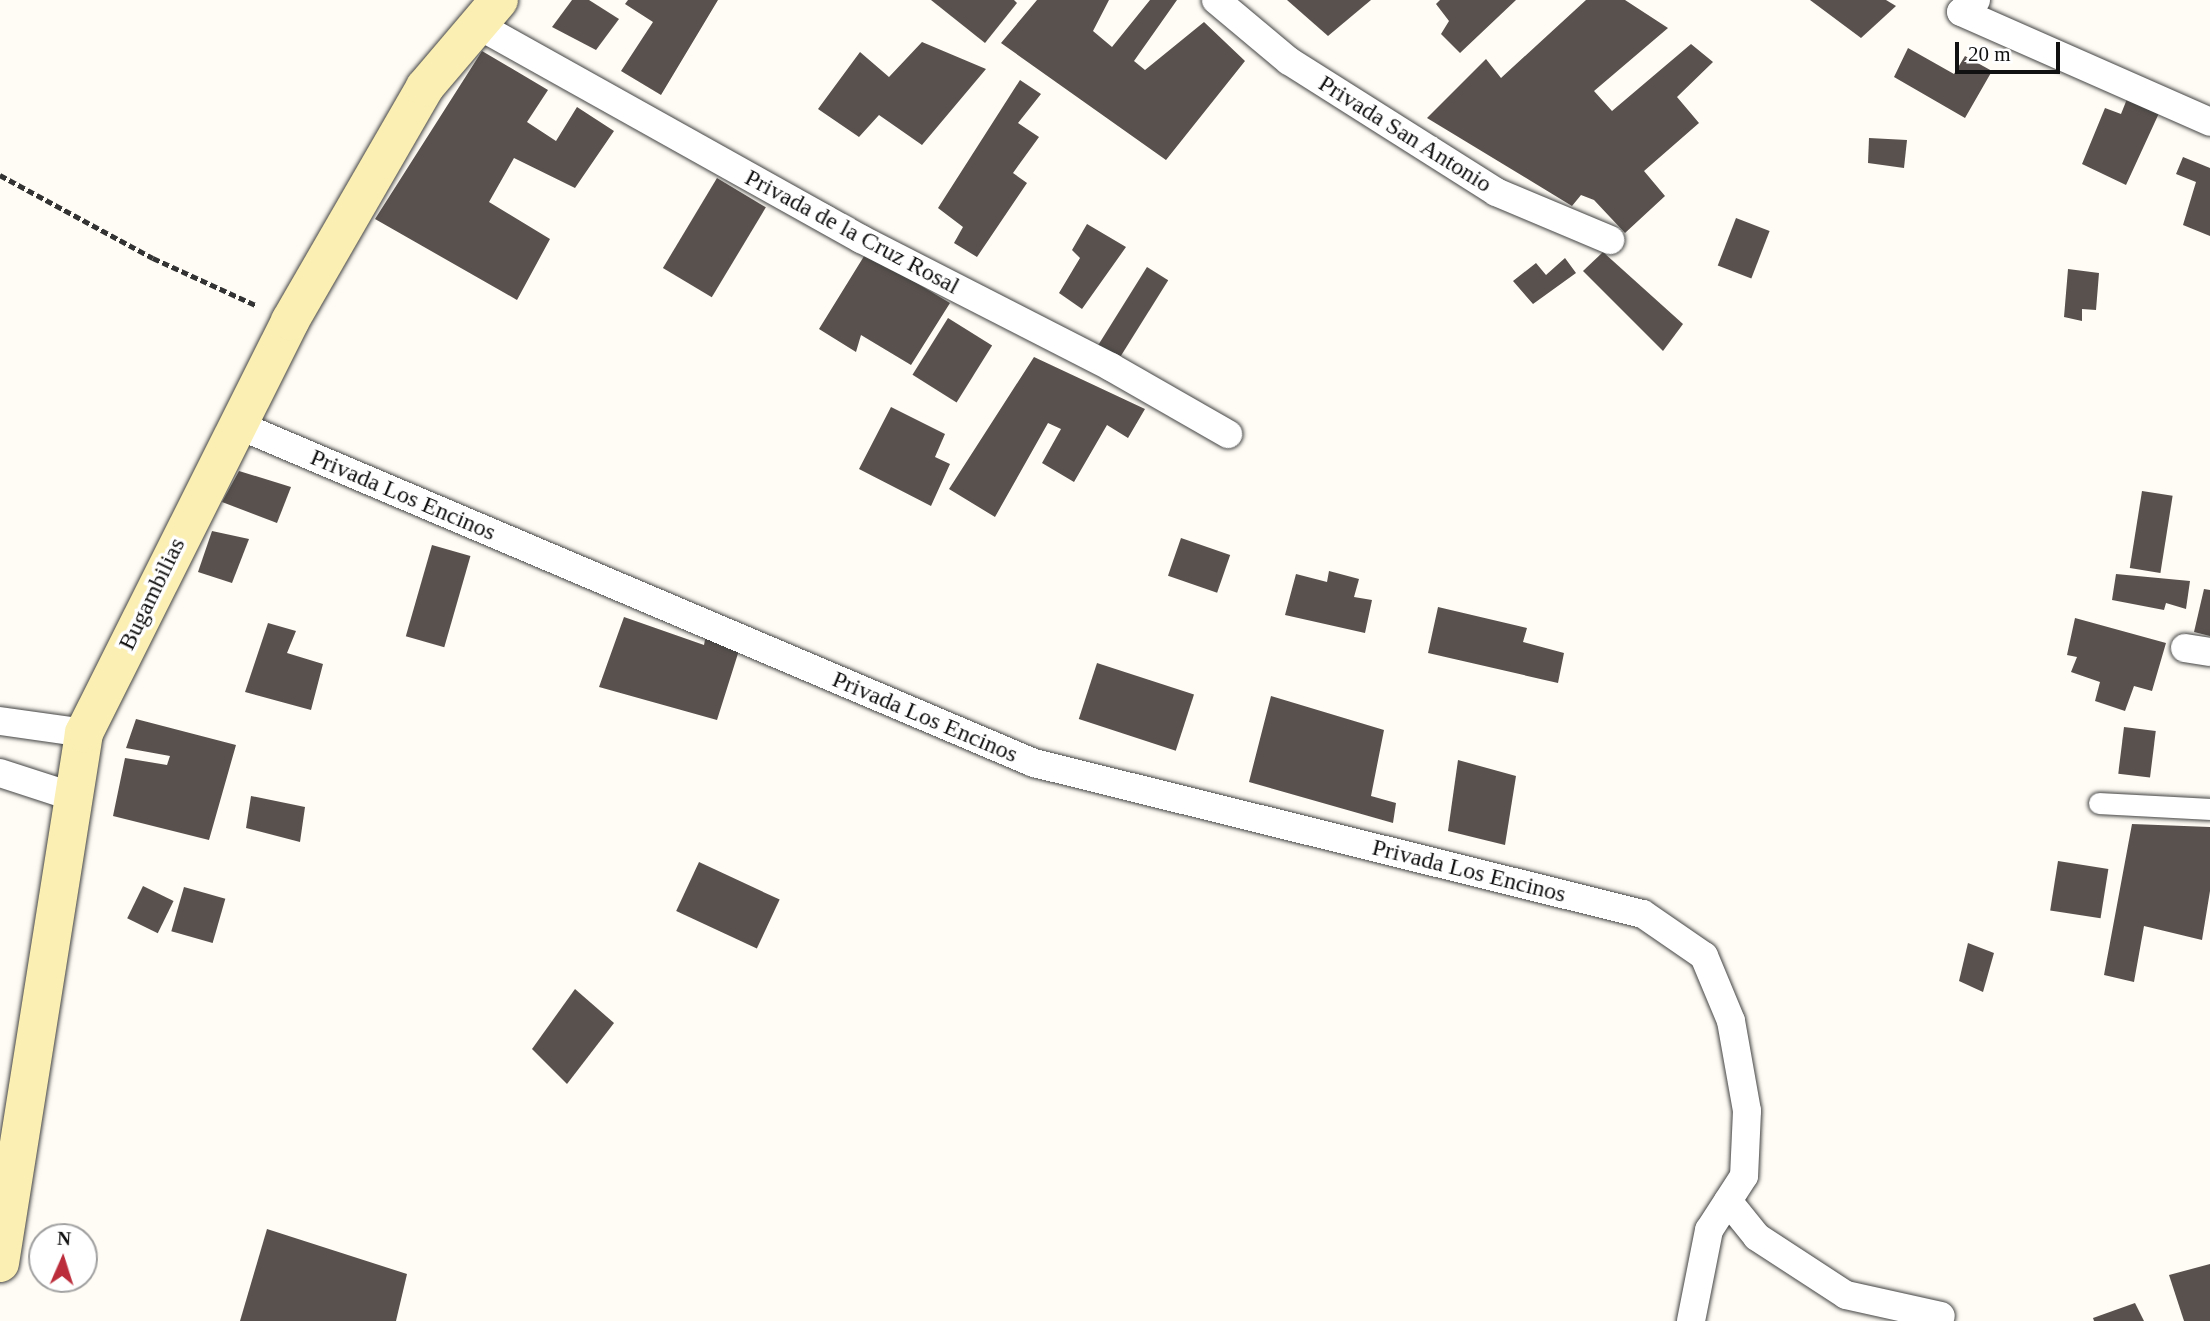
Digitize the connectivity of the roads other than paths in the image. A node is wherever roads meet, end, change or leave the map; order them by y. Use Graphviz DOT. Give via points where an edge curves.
graph roads {
  1 [pos="1216,0"];
  2 [pos="1976,0"];
  3 [pos="493,6"];
  4 [pos="2210,122"];
  5 [pos="1610,240"];
  6 [pos="238,425"];
  7 [pos="1228,434"];
  8 [pos="0,721"];
  9 [pos="84,733"];
  10 [pos="0,773"];
  11 [pos="74,797"];
  12 [pos="2099,803"];
  13 [pos="2210,809"];
  14 [pos="1728,1201"];
  15 [pos="0,1263"];
  16 [pos="1941,1316"];
  17 [pos="1691,1321"];
  1 -- 5 [label="street, Privada San Antonio" via="1289,61 1496,192"];
  2 -- 4 [label="street" via="1961,12"];
  3 -- 6 [label="main road, Bugambilias" via="425,87 290,321"];
  3 -- 7 [label="street, Privada de la Cruz Rosal" via="861,239 1111,367"];
  6 -- 9 [label="main road, Bugambilias"];
  6 -- 14 [label="street, Privada Los Encinos" via="1034,763 1643,914 1704,956 1731,1021 1748,1111 1744,1176"];
  8 -- 9 [label="street"];
  9 -- 11 [label="main road, Bugambilias"];
  10 -- 11 [label="street"];
  11 -- 15 [label="main road, Bugambilias"];
  12 -- 13 [label="street"];
  14 -- 16 [label="street" via="1757,1237 1846,1295"];
  14 -- 17 [label="street" via="1709,1230"];
}
